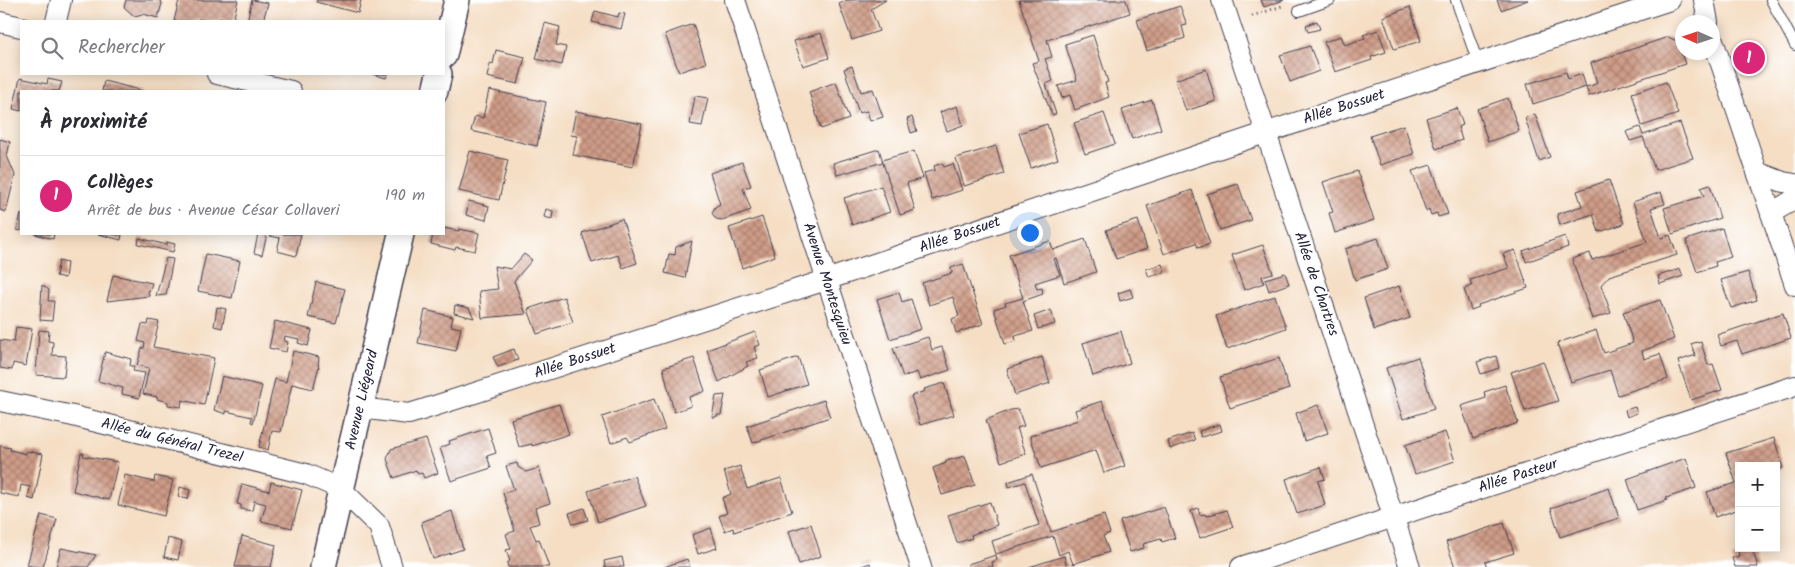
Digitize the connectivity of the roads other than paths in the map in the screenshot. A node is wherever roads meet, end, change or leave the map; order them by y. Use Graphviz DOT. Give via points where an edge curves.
graph roads {
  1 [pos="61,0"];
  2 [pos="457,0"];
  3 [pos="735,0"];
  4 [pos="1222,0"];
  5 [pos="1330,0"];
  6 [pos="1456,0"];
  7 [pos="1670,0"];
  8 [pos="1704,0"];
  9 [pos="1773,1"];
  10 [pos="1299,10"];
  11 [pos="1707,15"];
  12 [pos="56,20"];
  13 [pos="0,22"];
  14 [pos="20,27"];
  15 [pos="1795,45"];
  16 [pos="445,51"];
  17 [pos="1720,60"];
  18 [pos="1478,63"];
  19 [pos="221,75"];
  20 [pos="439,75"];
  21 [pos="287,90"];
  22 [pos="435,90"];
  23 [pos="1265,132"];
  24 [pos="1757,172"];
  25 [pos="1795,184"];
  26 [pos="1795,199"];
  27 [pos="1771,213"];
  28 [pos="401,235"];
  29 [pos="826,280"];
  30 [pos="1795,285"];
  31 [pos="1795,386"];
  32 [pos="0,401"];
  33 [pos="360,408"];
  34 [pos="341,489"];
  35 [pos="1394,517"];
  36 [pos="323,567"];
  37 [pos="392,567"];
  38 [pos="922,567"];
  39 [pos="1241,567"];
  40 [pos="1410,567"];
  1 -- 12 [label="street"];
  2 -- 16 [label="street"];
  3 -- 29 [label="street, Avenue Montesquieu"];
  4 -- 23 [label="street, Allée de Chartres"];
  5 -- 10 [label="lane"];
  6 -- 18 [label="lane"];
  7 -- 18 [label="street, Allée Bossuet"];
  8 -- 11 [label="street"];
  9 -- 15 [label="lane"];
  13 -- 14 [label="street"];
  17 -- 24 [label="street"];
  18 -- 23 [label="street, Allée Bossuet"];
  19 -- 21 [label="street"];
  20 -- 22 [label="street"];
  23 -- 29 [label="street, Allée Bossuet"];
  23 -- 35 [label="street, Allée de Chartres"];
  24 -- 25 [label="street"];
  24 -- 27 [label="street"];
  26 -- 27 [label="street"];
  27 -- 30 [label="street"];
  28 -- 33 [label="street, Avenue Liégeard"];
  29 -- 33 [label="street, Allée Bossuet" via="409,414"];
  29 -- 38 [label="street, Avenue Montesquieu"];
  31 -- 35 [label="street, Allée Pasteur"];
  32 -- 34 [label="street, Allée du Général Trezel" via="306,474"];
  33 -- 34 [label="street, Avenue Liégeard"];
  34 -- 36 [label="street, Avenue Liégeard"];
  34 -- 37 [label="street" via="379,526"];
  35 -- 39 [label="street, Allée Pasteur"];
  35 -- 40 [label="street, Allée de Chartres"];
}
